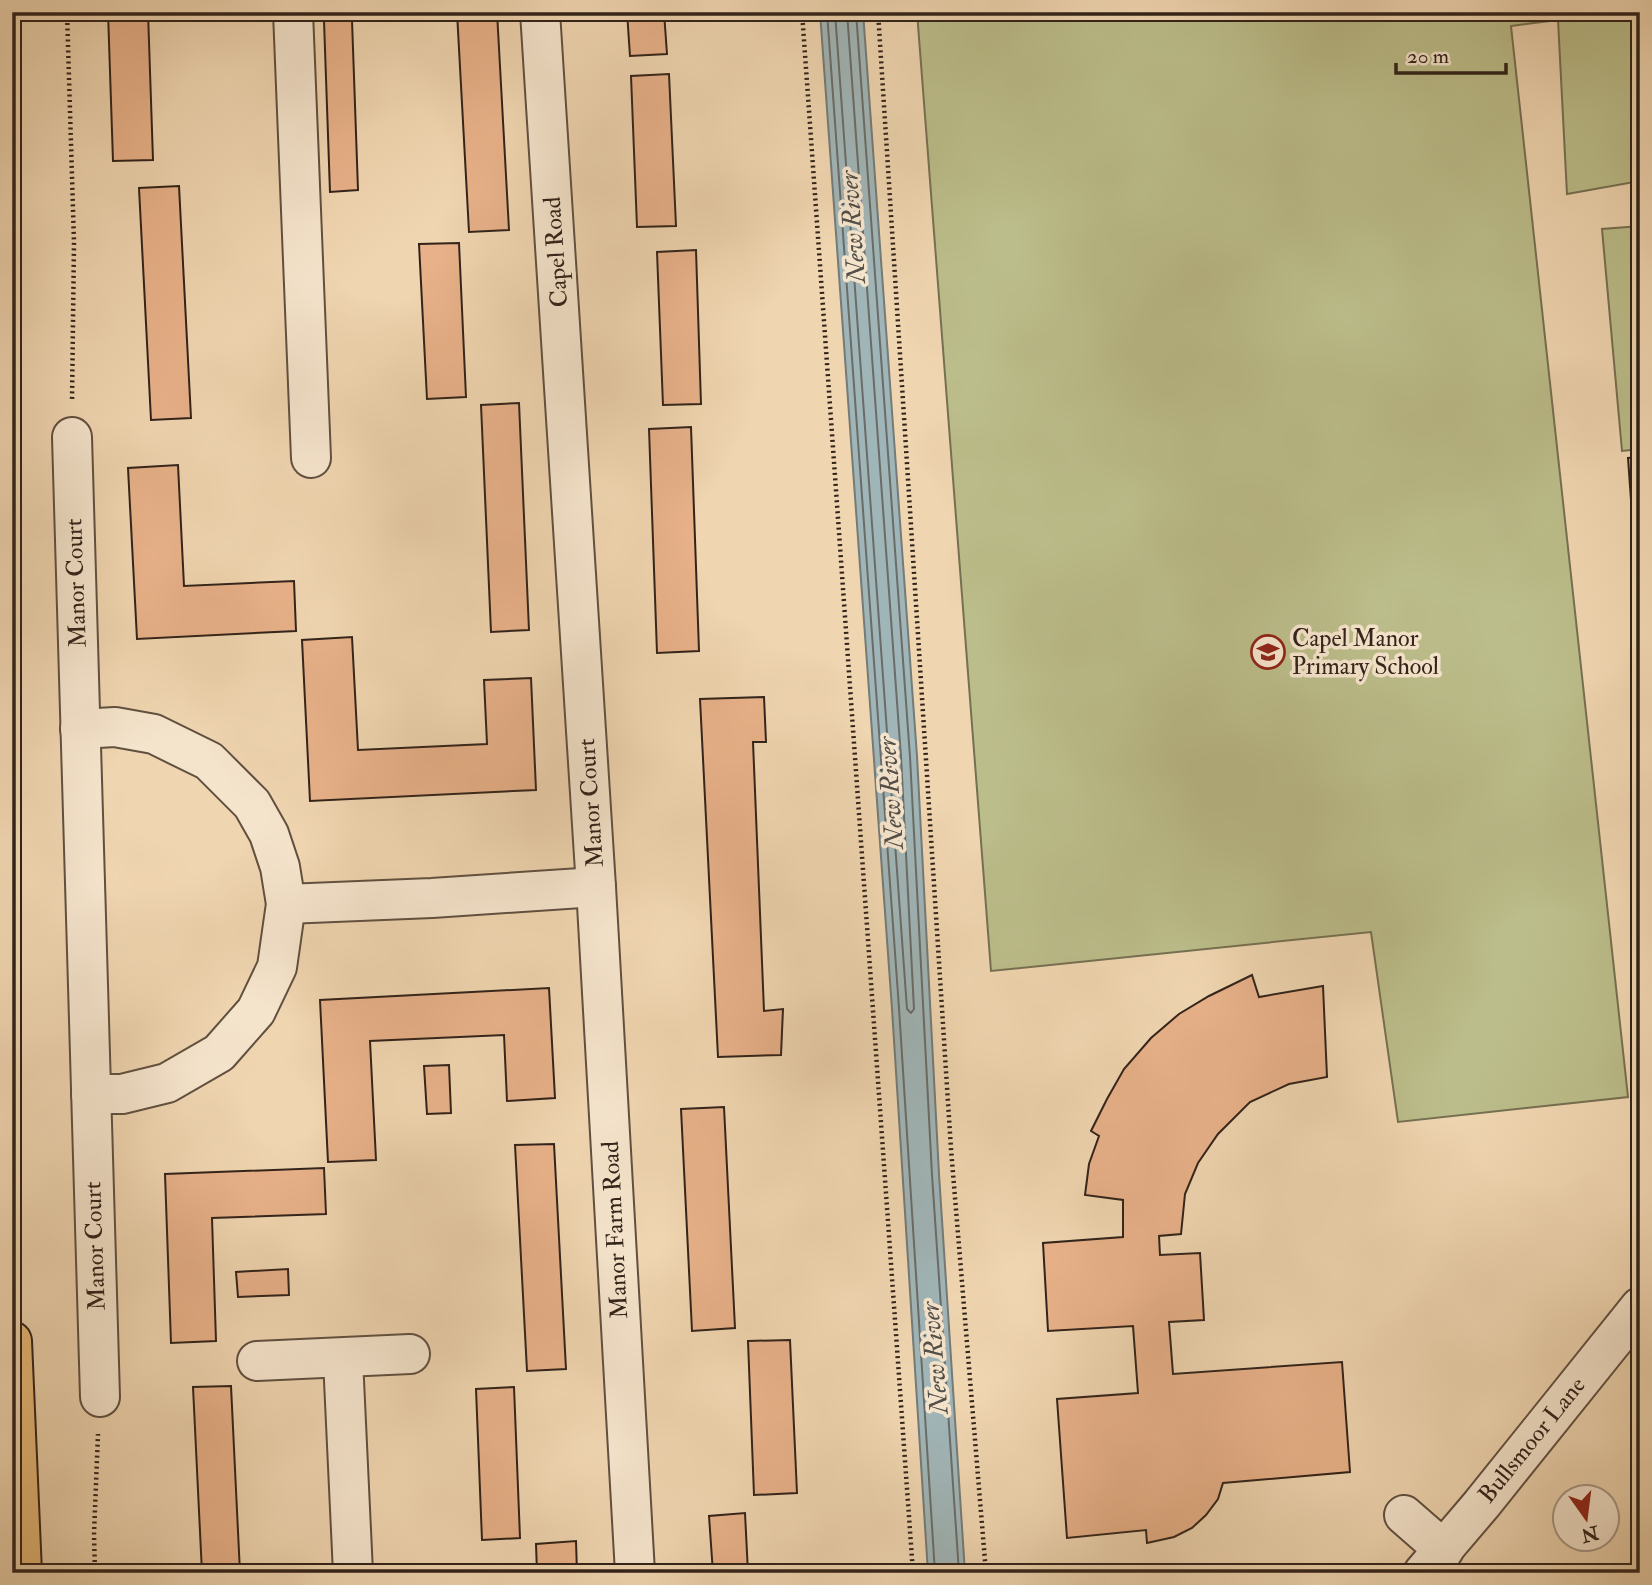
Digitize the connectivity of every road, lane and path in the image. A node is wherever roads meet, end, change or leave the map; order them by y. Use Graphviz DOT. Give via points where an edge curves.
graph roads {
  1 [pos="67,12"];
  2 [pos="293,12"];
  3 [pos="540,12"];
  4 [pos="802,12"];
  5 [pos="878,12"];
  6 [pos="72,437"];
  7 [pos="311,458"];
  8 [pos="572,492"];
  9 [pos="80,729"];
  10 [pos="596,887"];
  11 [pos="286,904"];
  12 [pos="91,1094"];
  13 [pos="1640,1307"];
  14 [pos="12,1341"];
  15 [pos="410,1354"];
  16 [pos="343,1359"];
  17 [pos="257,1361"];
  18 [pos="100,1397"];
  19 [pos="1404,1515"];
  20 [pos="1433,1561"];
  21 [pos="22,1573"];
  22 [pos="95,1573"];
  23 [pos="353,1573"];
  24 [pos="635,1573"];
  25 [pos="913,1573"];
  26 [pos="986,1573"];
  1 -- 6 [label="path" via="74,242"];
  2 -- 7 [label="street"];
  3 -- 8 [label="street, Capel Road"];
  4 -- 25 [label="path"];
  5 -- 26 [label="path" via="949,1122"];
  6 -- 9 [label="street, Manor Court"];
  8 -- 10 [label="street, Manor Court"];
  9 -- 11 [label="street" via="115,727 153,734 209,761 252,804 269,834"];
  9 -- 12 [label="street, Manor Court"];
  10 -- 11 [label="street, Manor Court"];
  10 -- 24 [label="street, Manor Farm Road"];
  11 -- 12 [label="street" via="277,967 256,1011 219,1053 167,1083 122,1094"];
  12 -- 18 [label="street, Manor Court"];
  13 -- 20 [label="street, Bullsmoor Lane"];
  14 -- 21 [label="highway"];
  15 -- 16 [label="street"];
  16 -- 17 [label="street"];
  16 -- 23 [label="street"];
  18 -- 22 [label="path"];
  19 -- 20 [label="street"];
}
